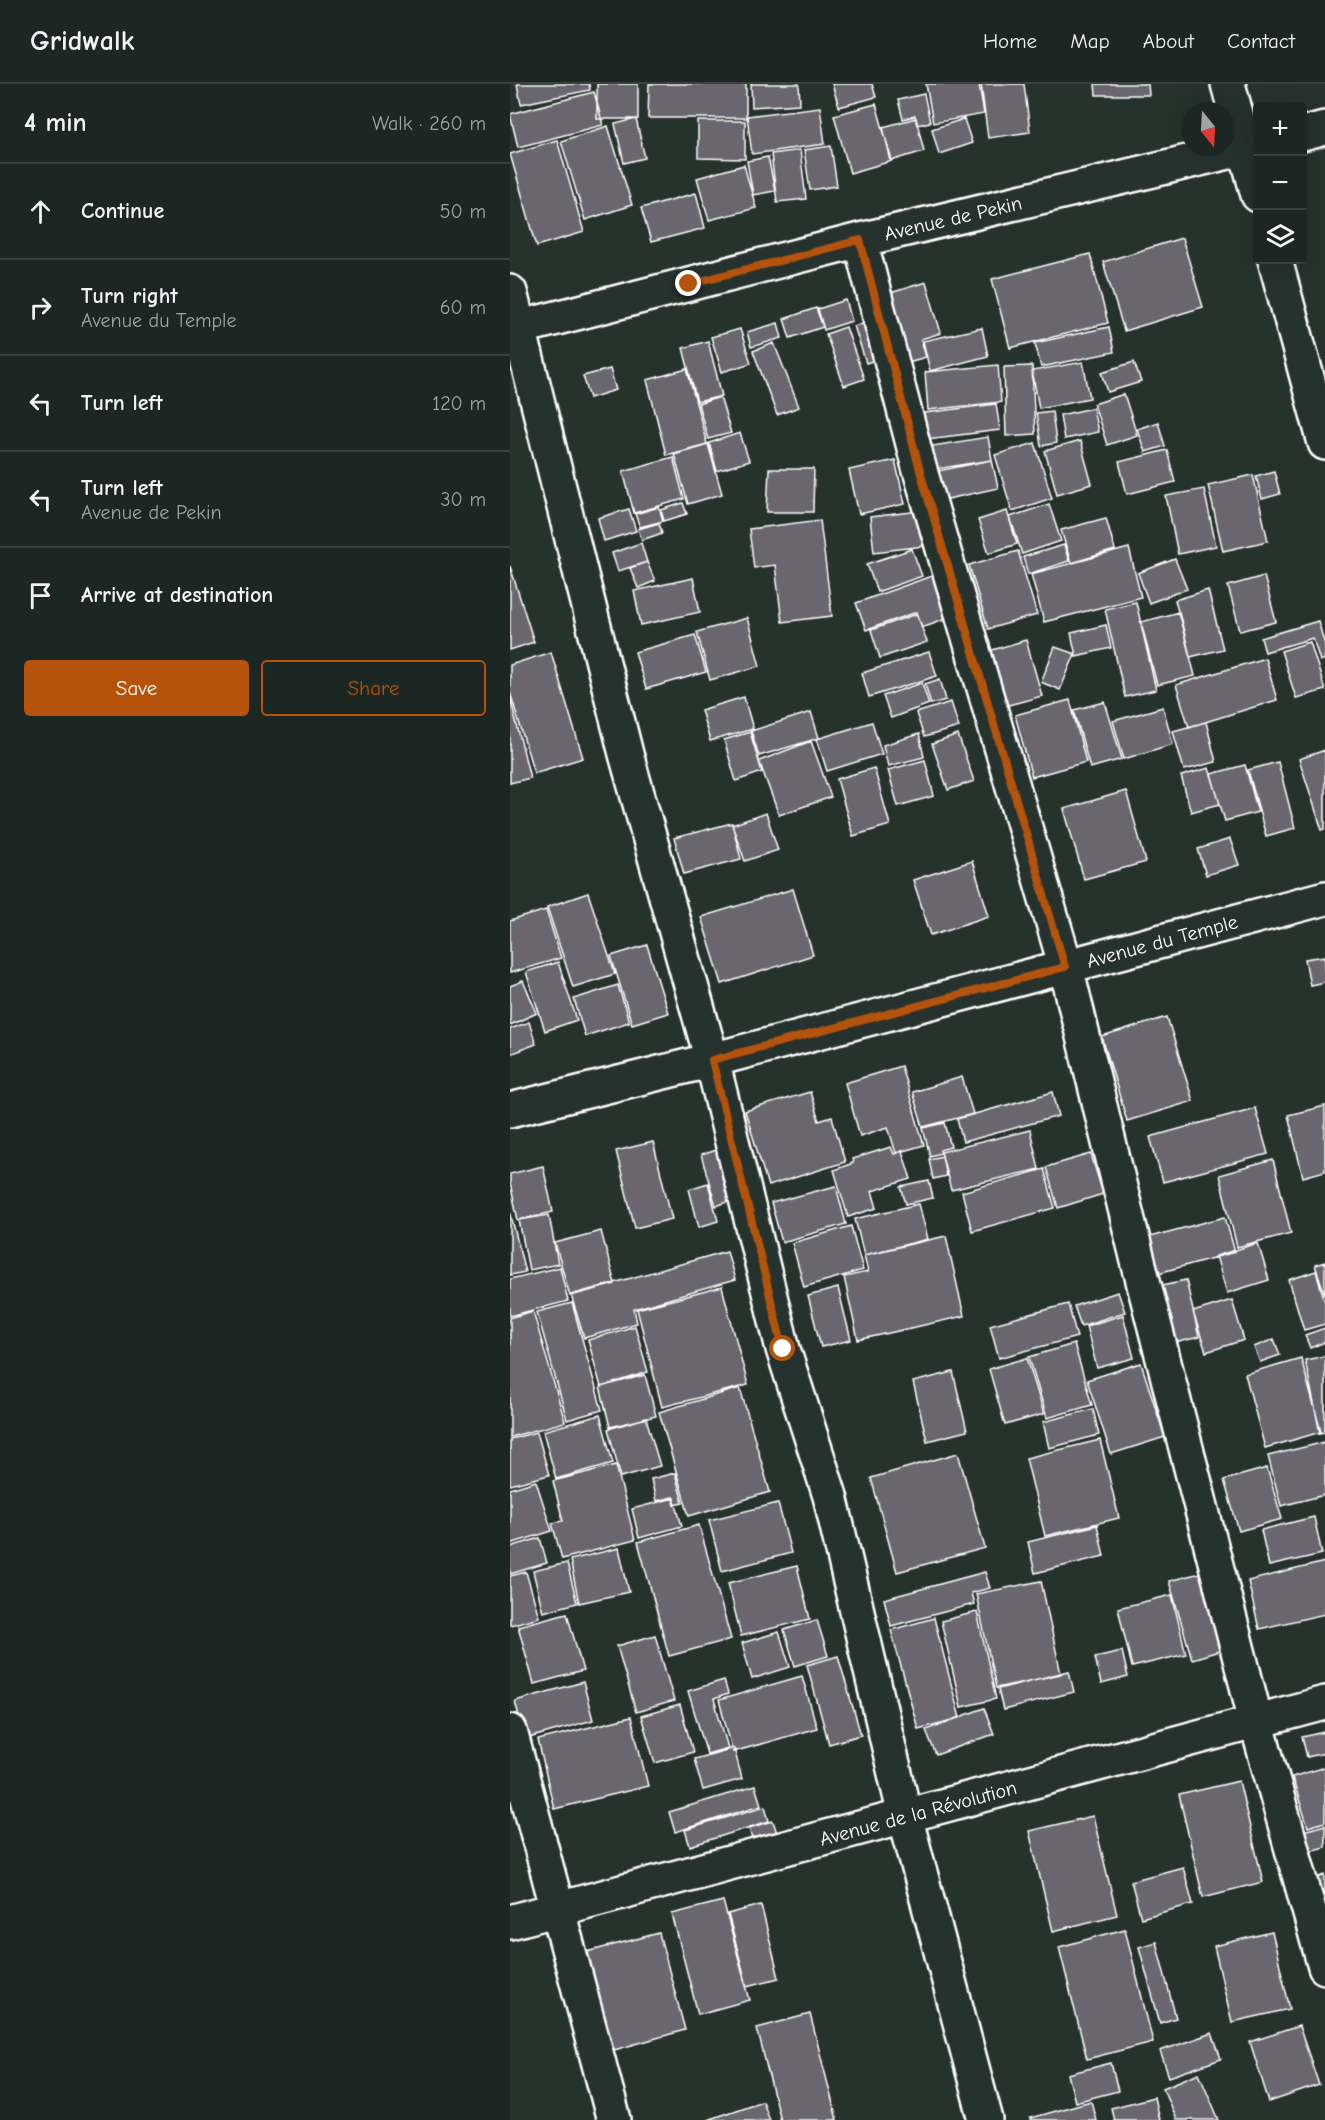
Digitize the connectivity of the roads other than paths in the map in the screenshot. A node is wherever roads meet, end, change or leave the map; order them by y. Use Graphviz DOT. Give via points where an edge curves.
graph roads {
  1 [pos="1228,84"];
  2 [pos="1325,128"];
  3 [pos="1307,133"];
  4 [pos="1251,147"];
  5 [pos="1253,163"];
  6 [pos="860,240"];
  7 [pos="1276,264"];
  8 [pos="510,292"];
  9 [pos="515,328"];
  10 [pos="1325,443"];
  11 [pos="1325,898"];
  12 [pos="1065,967"];
  13 [pos="712,1060"];
  14 [pos="510,1110"];
  15 [pos="1325,1703"];
  16 [pos="1256,1722"];
  17 [pos="510,1731"];
  18 [pos="905,1816"];
  19 [pos="558,1910"];
  20 [pos="510,1922"];
  21 [pos="1325,1967"];
  22 [pos="614,2120"];
  23 [pos="986,2120"];
  1 -- 4 [label="street"];
  2 -- 3 [label="street"];
  4 -- 5 [label="street"];
  4 -- 6 [label="street, Avenue de Pekin"];
  6 -- 9 [label="street, Avenue de Pekin"];
  6 -- 12 [label="street" via="919,467"];
  7 -- 10 [label="street"];
  8 -- 9 [label="street"];
  9 -- 13 [label="street" via="626,754"];
  11 -- 12 [label="street, Avenue du Temple"];
  12 -- 13 [label="street, Avenue du Temple"];
  12 -- 16 [label="street"];
  13 -- 14 [label="street, Avenue du Temple"];
  13 -- 18 [label="street" via="783,1349 830,1496"];
  15 -- 16 [label="street, Avenue de la Révolution"];
  16 -- 18 [label="street, Avenue de la Révolution"];
  16 -- 21 [label="street"];
  17 -- 19 [label="street"];
  18 -- 19 [label="street, Avenue de la Révolution"];
  18 -- 23 [label="street"];
  19 -- 20 [label="street, Avenue de la Révolution"];
  19 -- 22 [label="street"];
}
